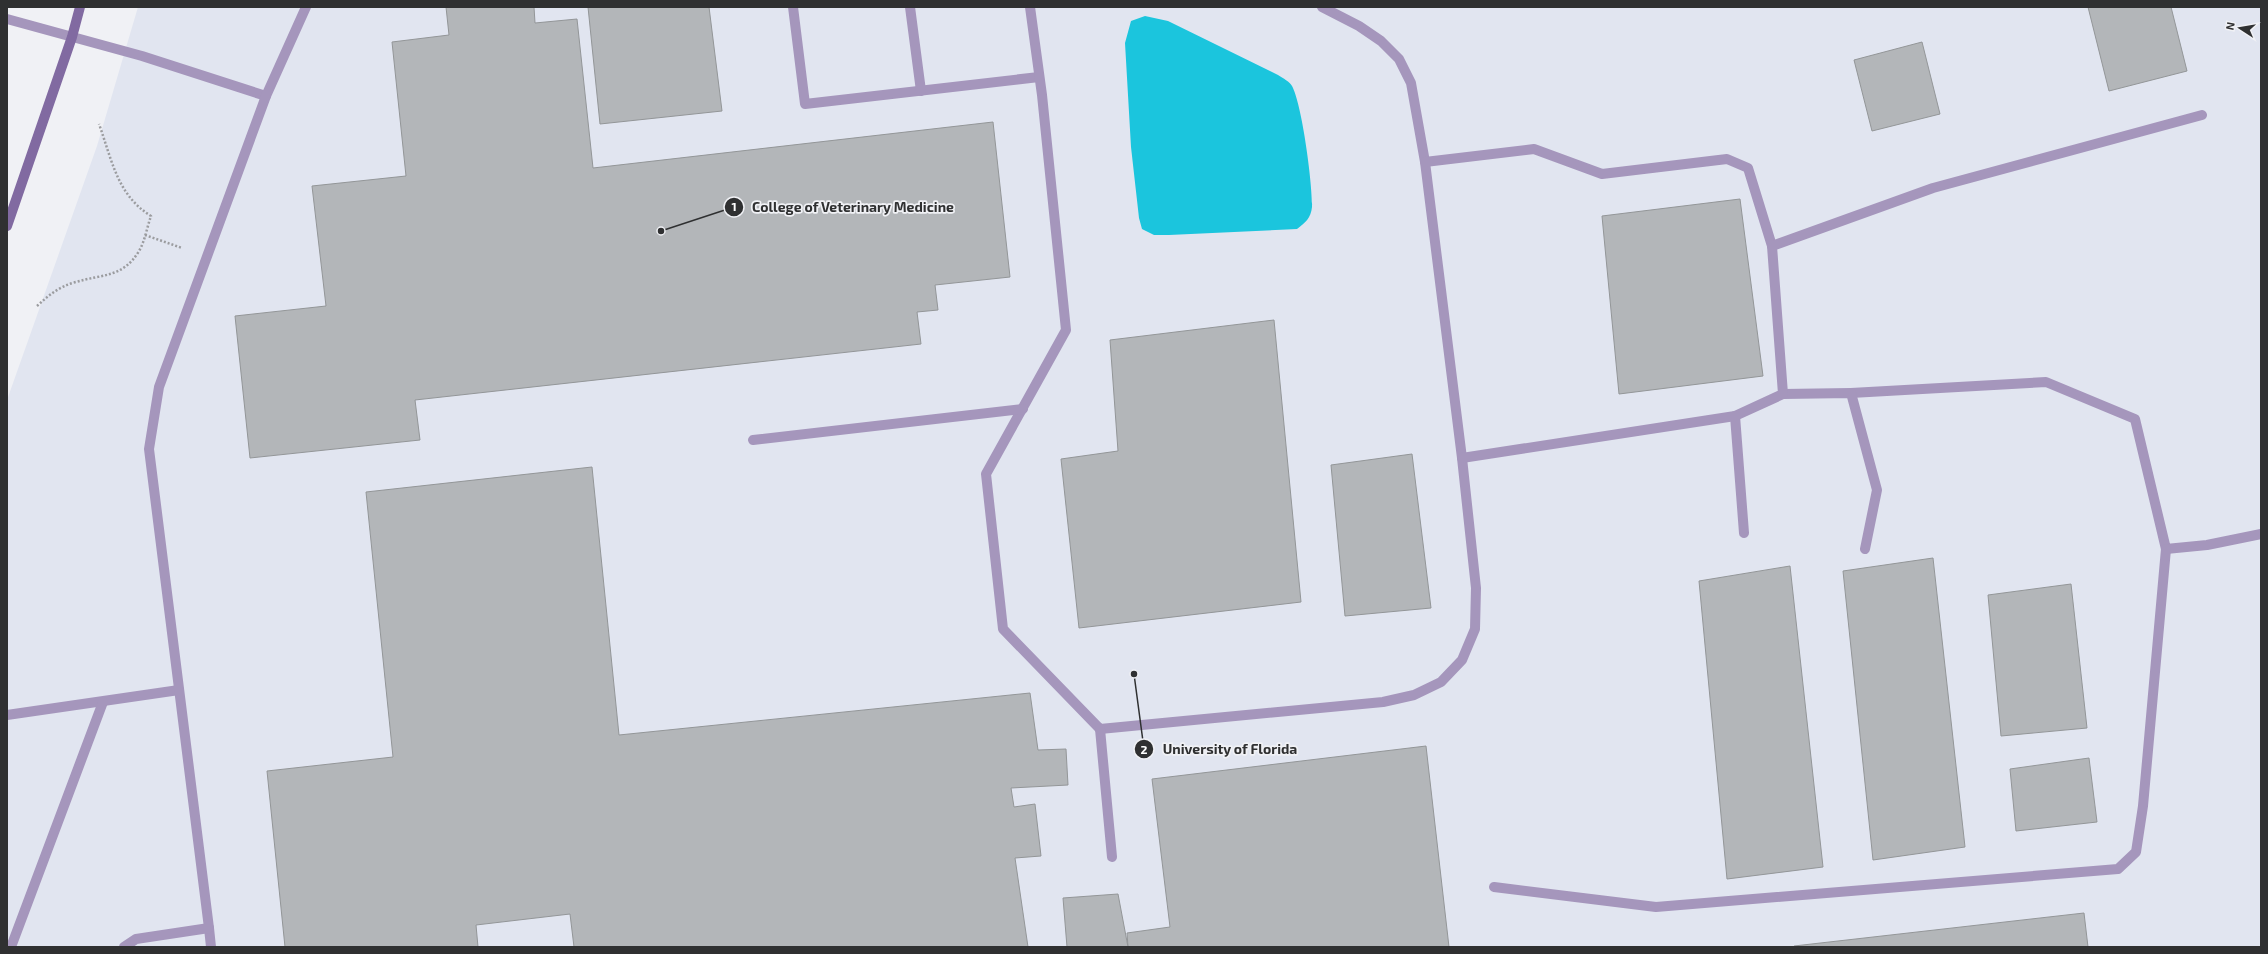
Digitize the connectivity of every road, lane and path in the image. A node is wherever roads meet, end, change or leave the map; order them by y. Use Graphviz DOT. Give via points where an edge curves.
graph roads {
  1 [pos="80,7"];
  2 [pos="306,7"];
  3 [pos="793,7"];
  4 [pos="910,7"];
  5 [pos="1030,7"];
  6 [pos="1322,7"];
  7 [pos="7,19"];
  8 [pos="72,37"];
  9 [pos="1039,77"];
  10 [pos="921,91"];
  11 [pos="266,96"];
  12 [pos="2202,115"];
  13 [pos="99,124"];
  14 [pos="1425,162"];
  15 [pos="7,226"];
  16 [pos="145,235"];
  17 [pos="1772,246"];
  18 [pos="207,257"];
  19 [pos="37,306"];
  20 [pos="1851,393"];
  21 [pos="1783,394"];
  22 [pos="1023,409"];
  23 [pos="1735,416"];
  24 [pos="753,440"];
  25 [pos="1462,458"];
  26 [pos="1744,533"];
  27 [pos="2261,534"];
  28 [pos="1865,549"];
  29 [pos="2166,549"];
  30 [pos="178,690"];
  31 [pos="103,702"];
  32 [pos="7,715"];
  33 [pos="1100,729"];
  34 [pos="1112,857"];
  35 [pos="1494,887"];
  36 [pos="209,928"];
  37 [pos="11,947"];
  38 [pos="124,947"];
  39 [pos="211,947"];
  1 -- 8 [label="main road"];
  2 -- 11 [label="lane"];
  3 -- 10 [label="lane" via="805,104"];
  4 -- 10 [label="lane"];
  5 -- 9 [label="lane"];
  6 -- 14 [label="lane" via="1359,26 1381,41 1400,59 1411,83"];
  7 -- 8 [label="lane"];
  8 -- 11 [label="lane" via="142,56"];
  8 -- 15 [label="main road"];
  9 -- 10 [label="lane"];
  9 -- 22 [label="lane" via="1066,330"];
  11 -- 18 [label="lane"];
  12 -- 17 [label="lane" via="1934,188"];
  13 -- 16 [label="path" via="124,193 138,208 151,216"];
  14 -- 17 [label="lane" via="1534,149 1602,174 1727,159 1748,168"];
  14 -- 25 [label="lane"];
  16 -- 18 [label="path"];
  16 -- 19 [label="path" via="140,250 131,262 118,272 60,288"];
  17 -- 21 [label="lane"];
  18 -- 30 [label="lane" via="159,387 149,449"];
  20 -- 21 [label="lane"];
  20 -- 28 [label="lane" via="1877,490"];
  20 -- 29 [label="lane" via="2046,382 2135,419"];
  21 -- 23 [label="lane"];
  22 -- 24 [label="lane"];
  22 -- 33 [label="lane" via="986,474 1003,630"];
  23 -- 25 [label="lane"];
  23 -- 26 [label="lane"];
  25 -- 33 [label="lane" via="1476,588 1475,628 1462,660 1441,682 1414,695 1383,702"];
  27 -- 29 [label="lane"];
  29 -- 35 [label="lane" via="2143,806 2136,852 2118,869 1656,907"];
  30 -- 31 [label="lane"];
  30 -- 36 [label="lane"];
  31 -- 32 [label="lane"];
  31 -- 37 [label="lane"];
  33 -- 34 [label="lane"];
  36 -- 38 [label="lane" via="136,939"];
  36 -- 39 [label="lane"];
}
